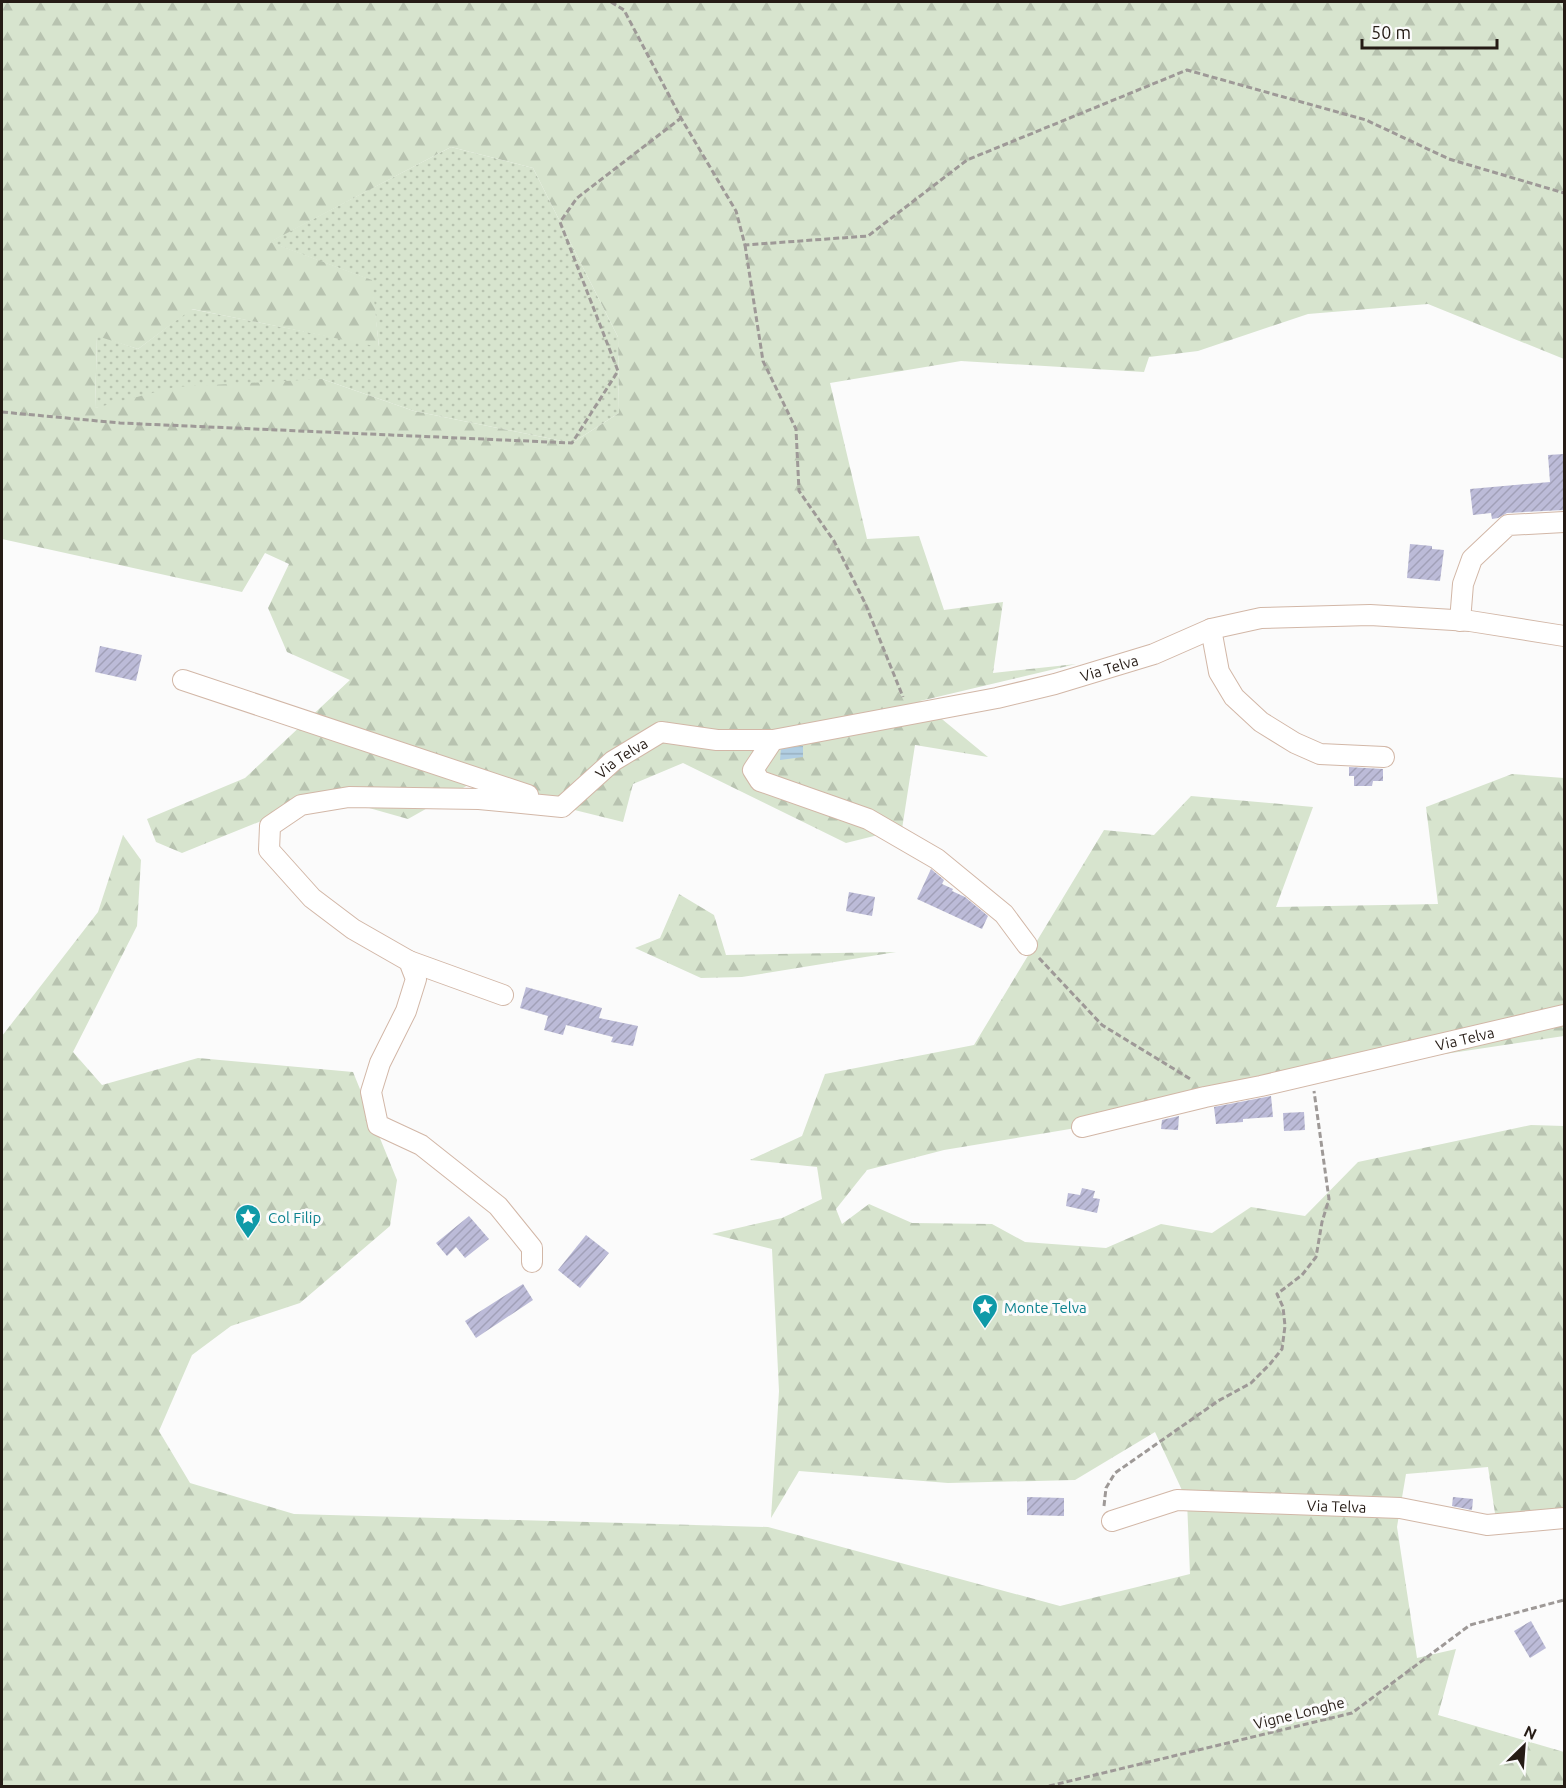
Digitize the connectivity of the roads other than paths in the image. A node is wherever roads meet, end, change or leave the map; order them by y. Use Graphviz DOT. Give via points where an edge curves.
graph roads {
  1 [pos="1564,522"];
  2 [pos="1460,621"];
  3 [pos="1211,629"];
  4 [pos="1564,636"];
  5 [pos="183,680"];
  6 [pos="773,740"];
  7 [pos="1384,757"];
  8 [pos="562,807"];
  9 [pos="1027,945"];
  10 [pos="409,961"];
  11 [pos="503,994"];
  12 [pos="1564,1016"];
  13 [pos="1082,1127"];
  14 [pos="532,1262"];
  15 [pos="1564,1518"];
  16 [pos="1112,1521"];
  1 -- 2 [label="street" via="1509,525 1472,559 1463,584"];
  2 -- 3 [label="street, Via Telva" via="1370,615 1261,618"];
  2 -- 4 [label="street, Via Telva"];
  3 -- 6 [label="street, Via Telva" via="1154,654 1055,684"];
  3 -- 7 [label="street" via="1219,672 1234,697 1261,722 1320,754"];
  5 -- 8 [label="street"];
  6 -- 8 [label="street, Via Telva" via="717,740 661,732 613,760"];
  6 -- 9 [label="street" via="753,770 760,781 868,819 937,859 1004,914"];
  8 -- 10 [label="street" via="479,799 349,797 301,805 270,826 269,850 312,898 353,929"];
  10 -- 11 [label="street"];
  10 -- 14 [label="street" via="416,980 371,1092 378,1125 421,1145 498,1206 532,1248"];
  12 -- 13 [label="street, Via Telva"];
  15 -- 16 [label="street, Via Telva" via="1487,1525 1400,1508 1177,1500"];
}
